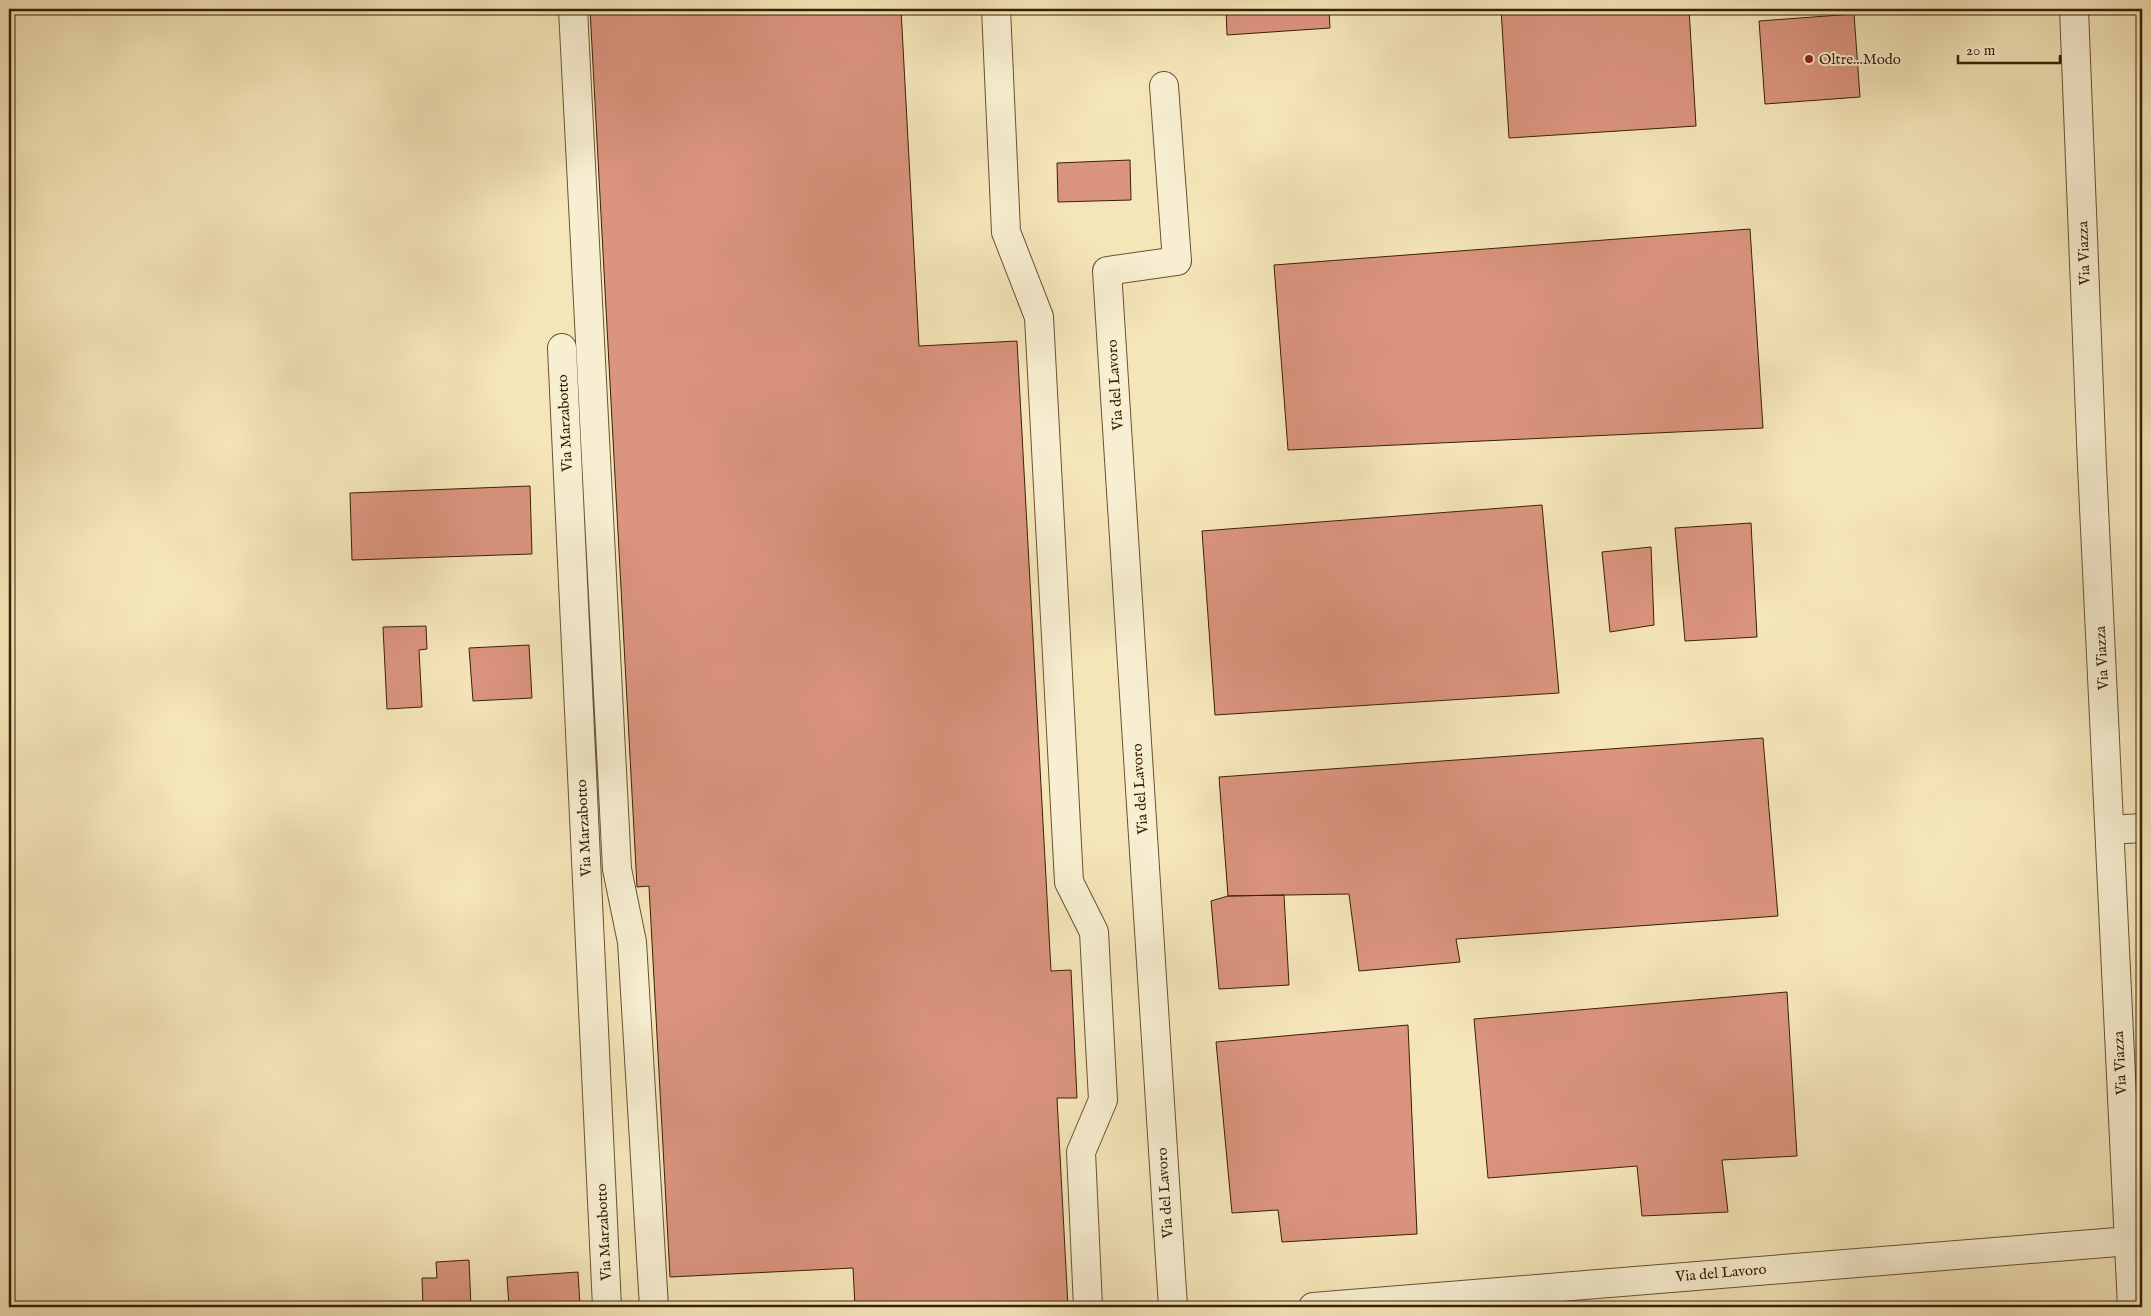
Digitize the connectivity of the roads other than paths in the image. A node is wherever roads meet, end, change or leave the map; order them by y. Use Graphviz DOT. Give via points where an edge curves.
graph roads {
  1 [pos="573,9"];
  2 [pos="996,9"];
  3 [pos="2074,9"];
  4 [pos="1164,86"];
  5 [pos="562,348"];
  6 [pos="2142,828"];
  7 [pos="2110,830"];
  8 [pos="2135,1240"];
  9 [pos="607,1307"];
  10 [pos="654,1307"];
  11 [pos="1088,1307"];
  12 [pos="1173,1307"];
  13 [pos="1313,1307"];
  14 [pos="2132,1307"];
  1 -- 10 [label="street" via="617,869 632,942"];
  2 -- 11 [label="street" via="1006,232 1039,317 1069,882 1094,932 1103,1100 1081,1152"];
  3 -- 7 [label="street, Via Viazza"];
  4 -- 12 [label="street, Via del Lavoro" via="1177,261 1107,271"];
  5 -- 9 [label="street, Via Marzabotto"];
  6 -- 7 [label="street"];
  7 -- 8 [label="street, Via Viazza"];
  8 -- 13 [label="street, Via del Lavoro"];
  8 -- 14 [label="street, Via Viazza"];
}
